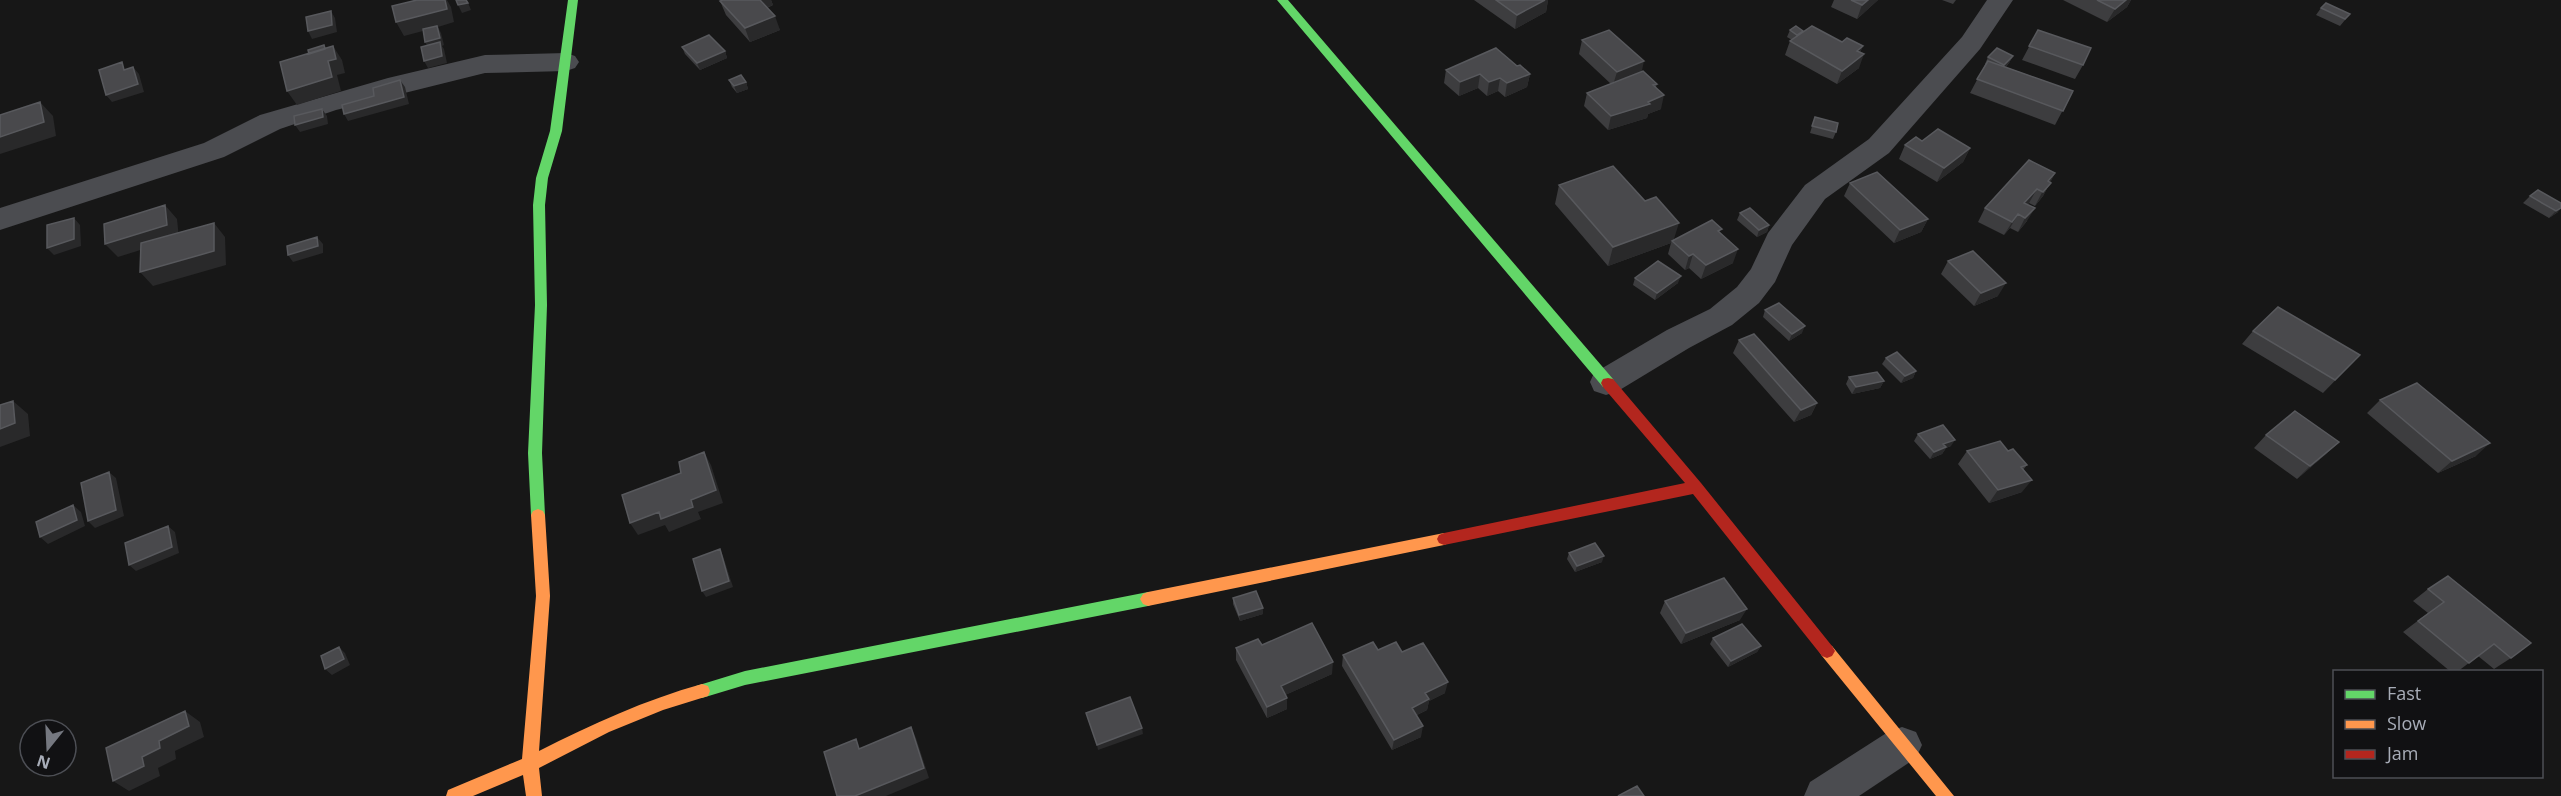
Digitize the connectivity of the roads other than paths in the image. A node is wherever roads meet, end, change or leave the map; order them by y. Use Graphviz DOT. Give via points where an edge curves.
graph roads {
  1 [pos="573,0"];
  2 [pos="1282,0"];
  3 [pos="2001,0"];
  4 [pos="566,62"];
  5 [pos="0,219"];
  6 [pos="1606,382"];
  7 [pos="1696,487"];
  8 [pos="1902,745"];
  9 [pos="530,764"];
  10 [pos="454,796"];
  11 [pos="534,796"];
  12 [pos="1824,796"];
  13 [pos="1946,796"];
  1 -- 4 [label="street"];
  2 -- 6 [label="street"];
  3 -- 6 [label="street" via="1971,43 1879,146 1815,192 1779,241 1764,274 1748,296 1721,317"];
  4 -- 5 [label="street" via="485,64 336,101 270,122 214,150"];
  4 -- 9 [label="street" via="539,205 541,305 535,453 543,596"];
  6 -- 7 [label="street"];
  7 -- 8 [label="street"];
  7 -- 9 [label="street" via="745,678 661,703"];
  8 -- 12 [label="street"];
  8 -- 13 [label="street"];
  9 -- 10 [label="street"];
  9 -- 11 [label="street"];
}
